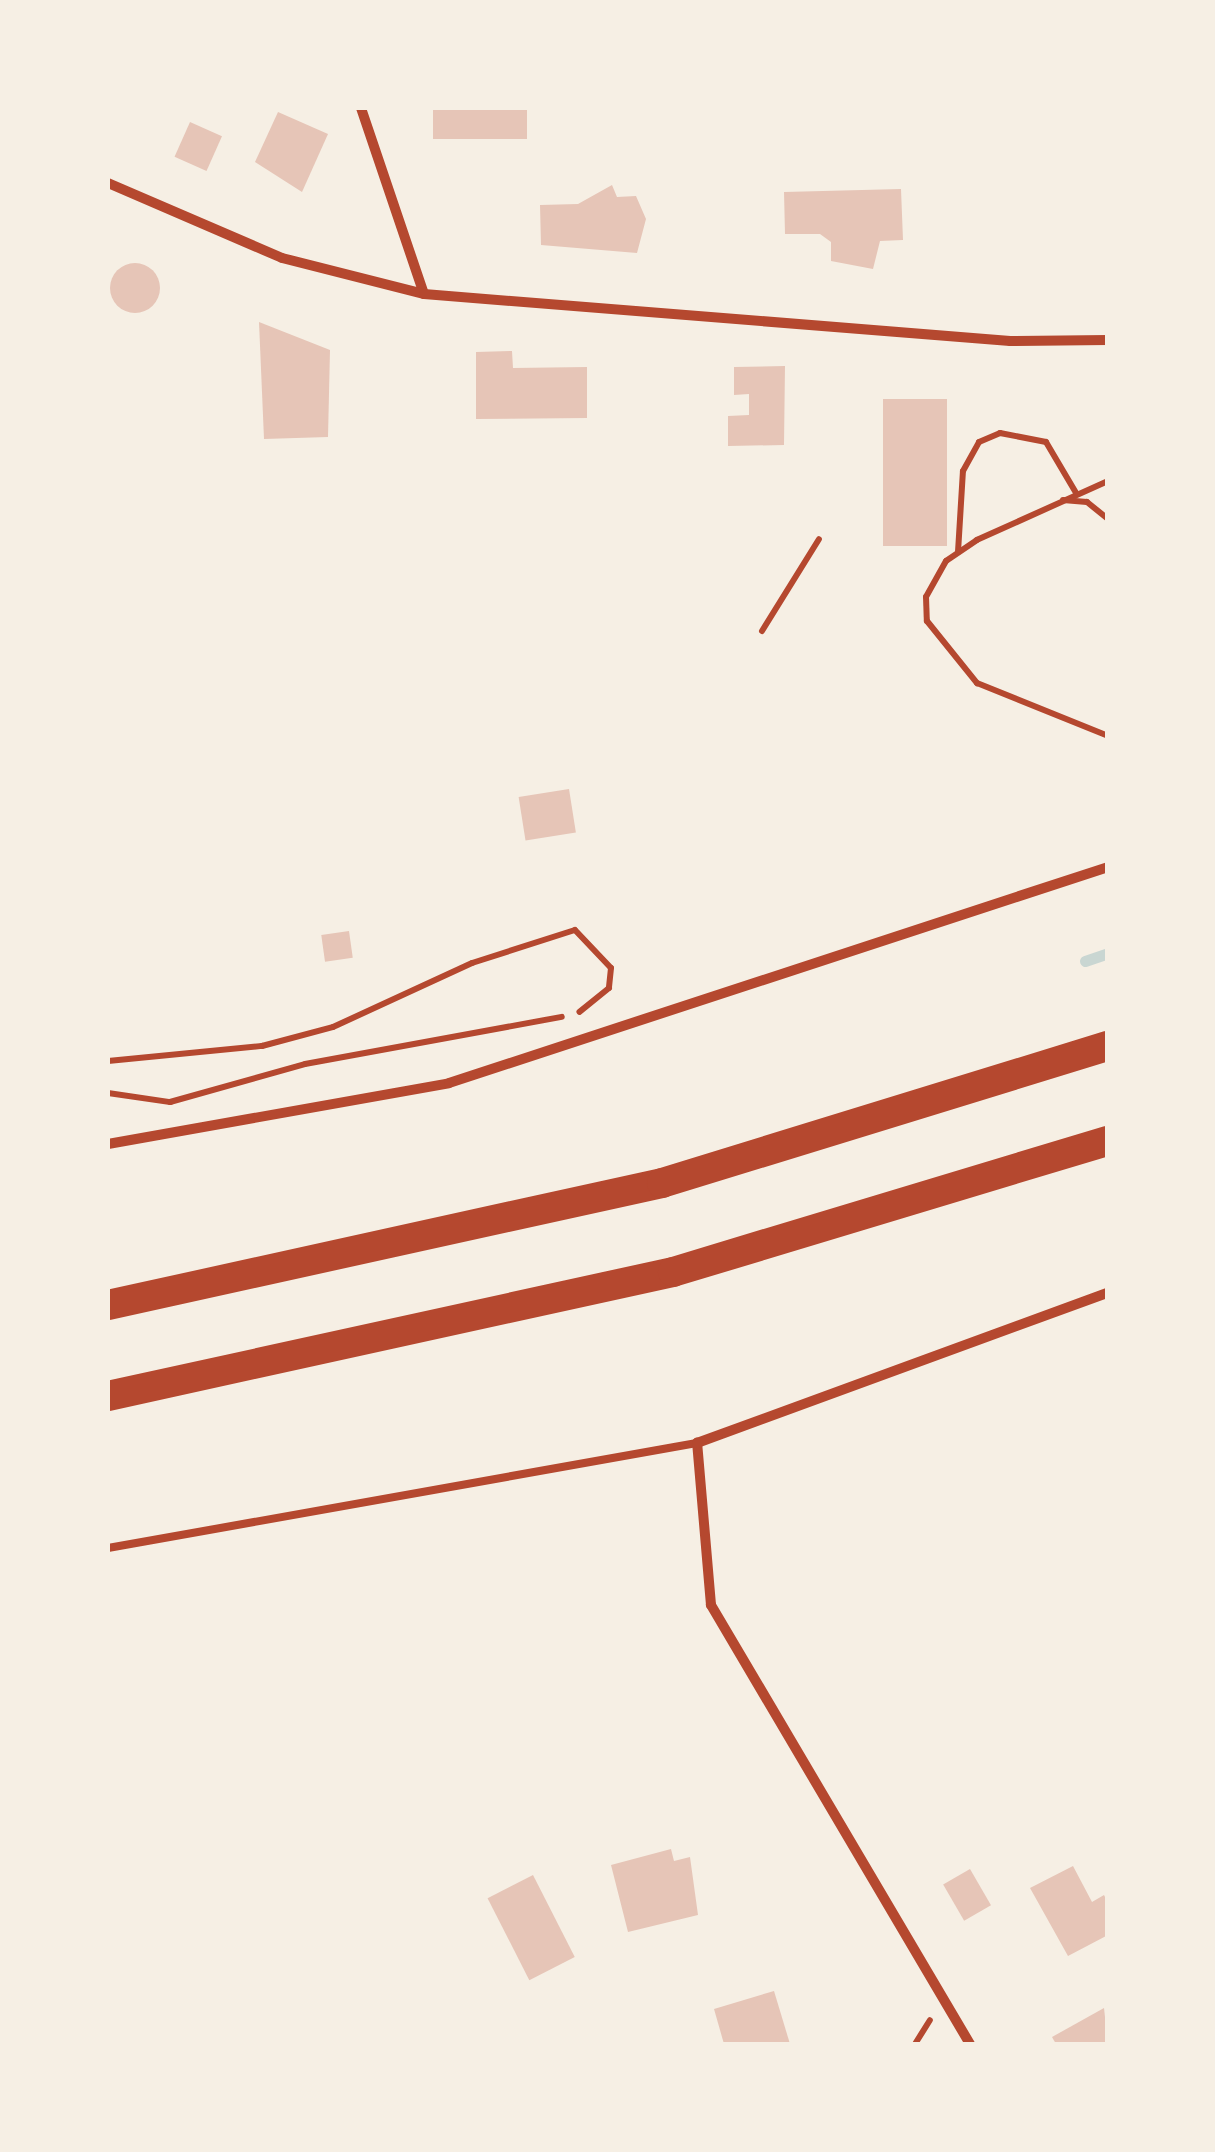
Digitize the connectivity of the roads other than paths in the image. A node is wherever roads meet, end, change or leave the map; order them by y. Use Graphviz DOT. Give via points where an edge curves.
graph roads {
  1 [pos="362,108"];
  2 [pos="108,183"];
  3 [pos="424,294"];
  4 [pos="1108,340"];
  5 [pos="1108,867"];
  6 [pos="1108,1046"];
  7 [pos="1108,1141"];
  8 [pos="108,1144"];
  9 [pos="1108,1293"];
  10 [pos="108,1305"];
  11 [pos="108,1396"];
  12 [pos="696,1443"];
  13 [pos="108,1548"];
  14 [pos="970,2044"];
  1 -- 3 [label="street"];
  2 -- 3 [label="street" via="282,258"];
  3 -- 4 [label="street" via="991,340"];
  5 -- 8 [label="street" via="449,1083"];
  6 -- 10 [label="highway" via="662,1183"];
  7 -- 11 [label="highway" via="672,1272"];
  9 -- 12 [label="street"];
  12 -- 13 [label="lane"];
  12 -- 14 [label="street" via="711,1604"];
}
